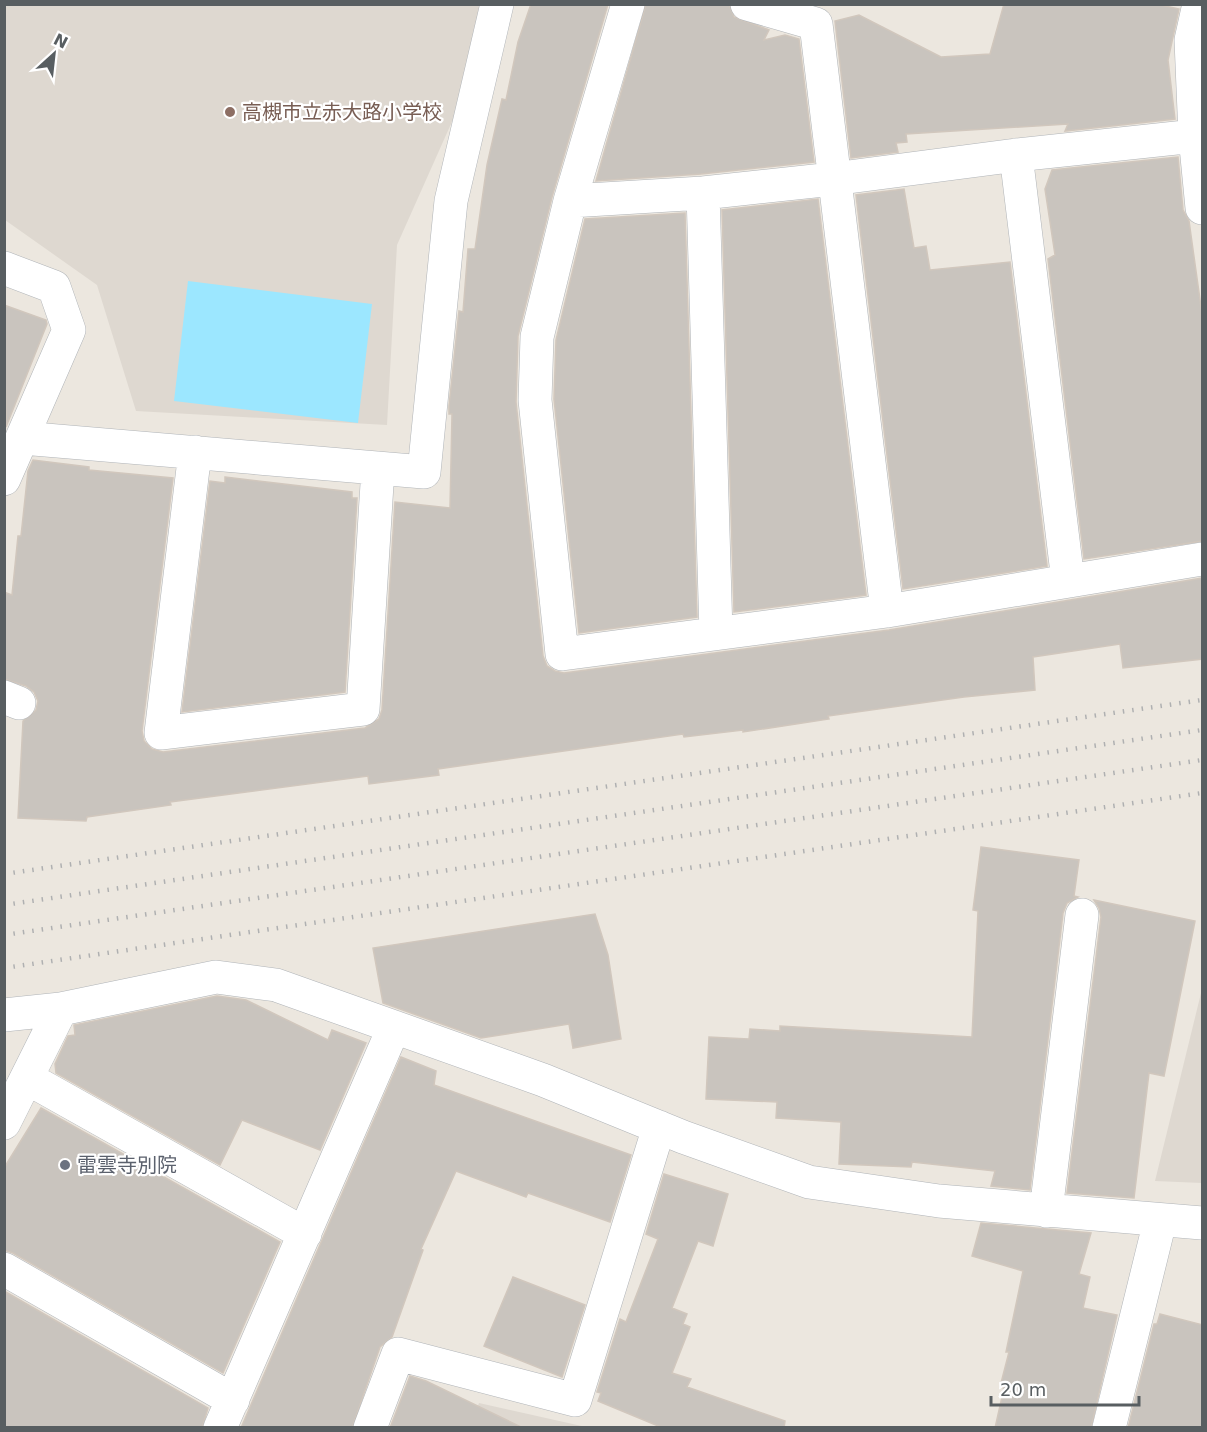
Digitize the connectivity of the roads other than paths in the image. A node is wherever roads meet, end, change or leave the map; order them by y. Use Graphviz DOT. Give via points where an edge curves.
graph roads {
  1 [pos="497,4"];
  2 [pos="628,4"];
  3 [pos="747,4"];
  4 [pos="1199,4"];
  5 [pos="815,14"];
  6 [pos="1197,41"];
  7 [pos="1195,136"];
  8 [pos="1016,155"];
  9 [pos="833,180"];
  10 [pos="703,193"];
  11 [pos="570,201"];
  12 [pos="1203,208"];
  13 [pos="4,268"];
  14 [pos="22,438"];
  15 [pos="195,452"];
  16 [pos="378,468"];
  17 [pos="4,479"];
  18 [pos="1203,559"];
  19 [pos="1068,581"];
  20 [pos="887,611"];
  21 [pos="716,633"];
  22 [pos="1083,915"];
  23 [pos="61,1010"];
  24 [pos="4,1015"];
  25 [pos="394,1027"];
  26 [pos="27,1078"];
  27 [pos="4,1123"];
  28 [pos="659,1127"];
  29 [pos="1046,1210"];
  30 [pos="1161,1221"];
  31 [pos="1203,1223"];
  32 [pos="305,1234"];
  33 [pos="4,1269"];
  34 [pos="226,1414"];
  35 [pos="370,1428"];
  36 [pos="1109,1428"];
  1 -- 16 [label="street" via="451,201 424,472"];
  2 -- 11 [label="street"];
  3 -- 5 [label="street"];
  4 -- 6 [label="street"];
  5 -- 9 [label="street"];
  6 -- 7 [label="street"];
  7 -- 8 [label="street"];
  7 -- 12 [label="street"];
  8 -- 9 [label="street"];
  8 -- 19 [label="street"];
  9 -- 10 [label="street"];
  9 -- 20 [label="street"];
  10 -- 11 [label="street"];
  10 -- 21 [label="street"];
  11 -- 21 [label="street" via="537,337 535,400 562,654"];
  13 -- 14 [label="street" via="54,287 69,330"];
  14 -- 15 [label="street"];
  14 -- 17 [label="street"];
  15 -- 16 [label="street"];
  15 -- 16 [label="street" via="161,733 363,709"];
  18 -- 19 [label="street"];
  19 -- 20 [label="street"];
  20 -- 21 [label="street"];
  22 -- 29 [label="street"];
  23 -- 24 [label="street"];
  23 -- 25 [label="street" via="216,977 276,985"];
  23 -- 26 [label="street"];
  25 -- 28 [label="street" via="543,1080"];
  25 -- 32 [label="street"];
  26 -- 27 [label="street"];
  26 -- 32 [label="street"];
  28 -- 29 [label="street" via="809,1182 939,1201"];
  28 -- 35 [label="street" via="575,1401 398,1354"];
  29 -- 30 [label="street"];
  30 -- 31 [label="street"];
  30 -- 36 [label="street"];
  32 -- 34 [label="street"];
  33 -- 34 [label="street"];
}
